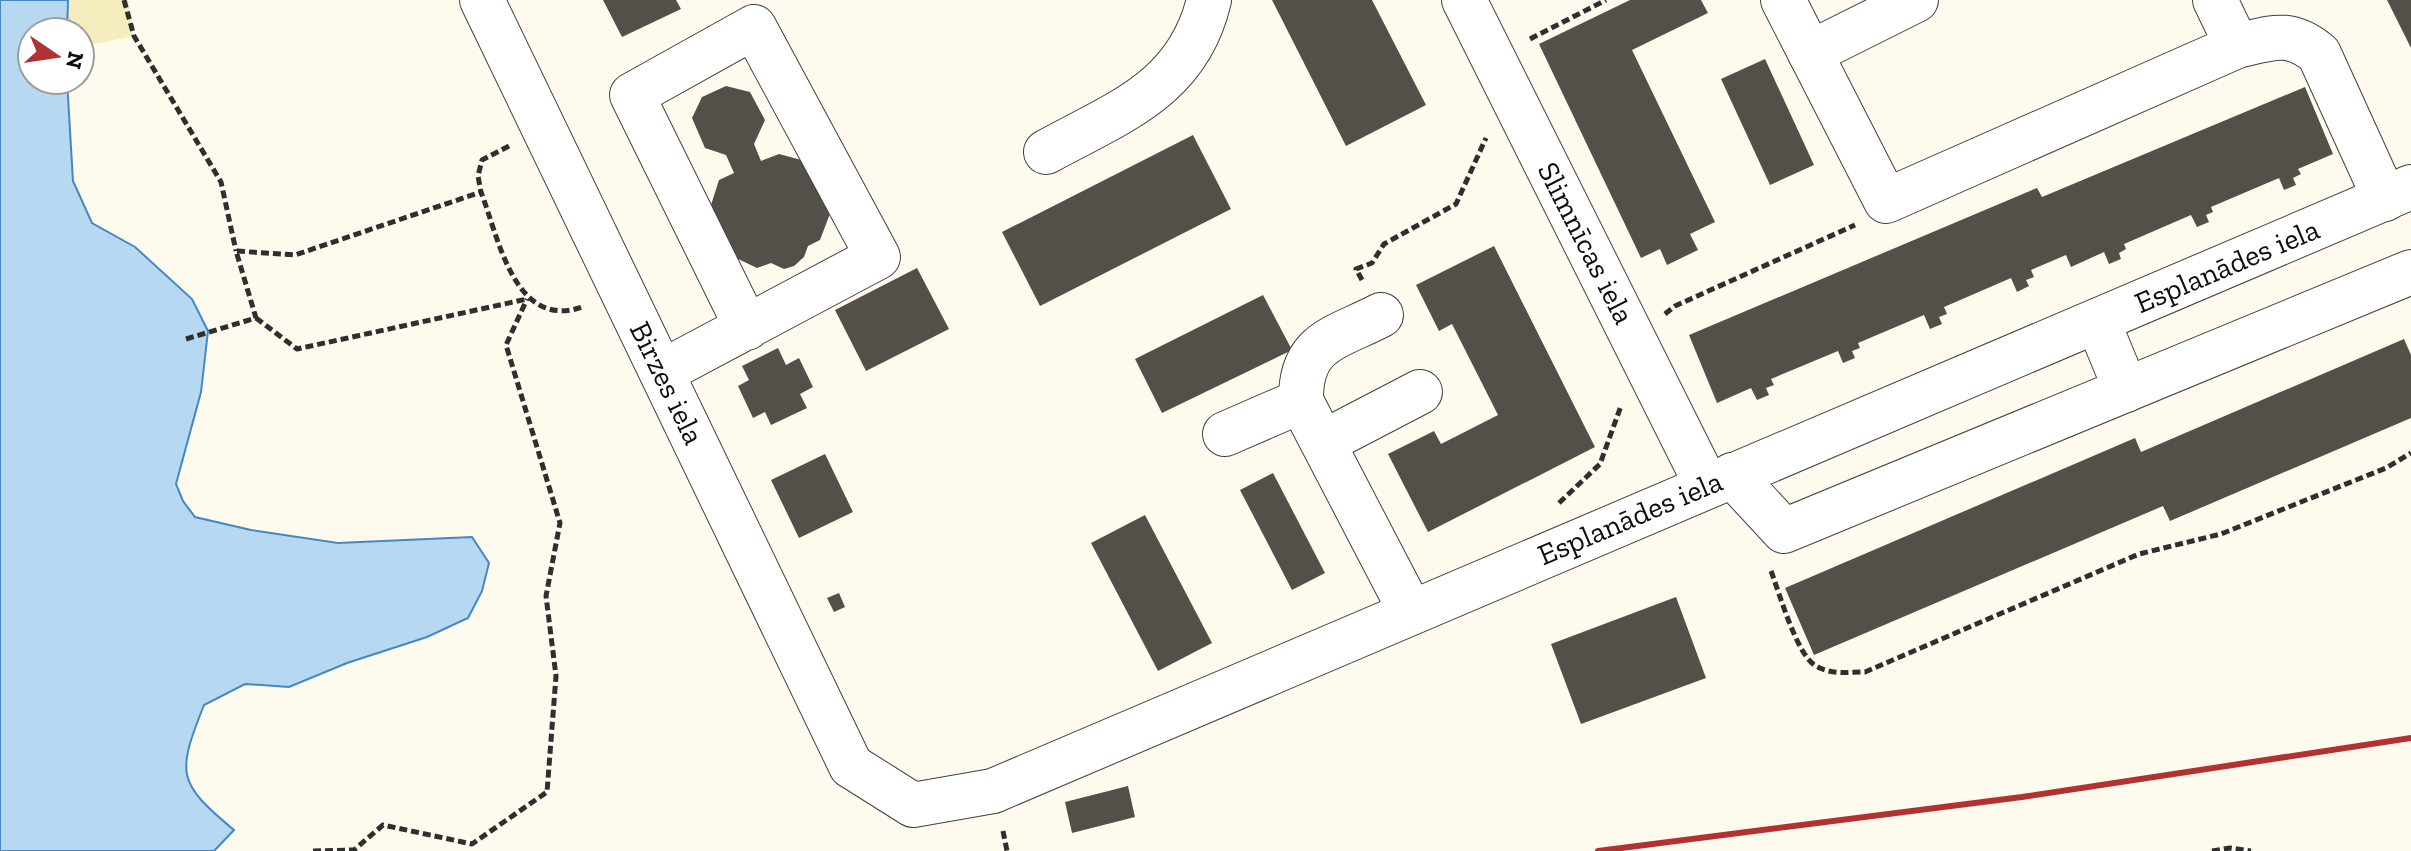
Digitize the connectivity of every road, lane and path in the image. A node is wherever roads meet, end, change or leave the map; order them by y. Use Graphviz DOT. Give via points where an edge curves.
graph roads {
  1 [pos="124,0"];
  2 [pos="482,0"];
  3 [pos="1209,0"];
  4 [pos="1464,0"];
  5 [pos="1606,0"];
  6 [pos="1783,0"];
  7 [pos="1916,0"];
  8 [pos="2215,0"];
  9 [pos="1528,40"];
  10 [pos="2237,46"];
  11 [pos="1810,53"];
  12 [pos="1508,88"];
  13 [pos="547,132"];
  14 [pos="1046,152"];
  15 [pos="481,192"];
  16 [pos="2398,193"];
  17 [pos="1886,201"];
  18 [pos="236,251"];
  19 [pos="1372,263"];
  20 [pos="2411,272"];
  21 [pos="622,289"];
  22 [pos="527,299"];
  23 [pos="1381,315"];
  24 [pos="256,318"];
  25 [pos="2098,322"];
  26 [pos="747,328"];
  27 [pos="186,339"];
  28 [pos="1652,344"];
  29 [pos="662,372"];
  30 [pos="2126,390"];
  31 [pos="1420,392"];
  32 [pos="1301,401"];
  33 [pos="1225,434"];
  34 [pos="1324,442"];
  35 [pos="2411,453"];
  36 [pos="1720,480"];
  37 [pos="1554,508"];
  38 [pos="1767,562"];
  39 [pos="1411,612"];
  40 [pos="851,766"];
  41 [pos="313,851"];
  42 [pos="2212,851"];
  43 [pos="2251,851"];
  1 -- 18 [label="path" via="134,36 221,182"];
  2 -- 13 [label="street, Birzes iela"];
  3 -- 14 [label="street" via="1198,40 1169,77 1126,108"];
  4 -- 12 [label="street, Slimnīcas iela"];
  5 -- 9 [label="path"];
  6 -- 11 [label="street"];
  7 -- 11 [label="street"];
  8 -- 10 [label="street"];
  10 -- 16 [label="street" via="2281,35 2303,41 2319,54"];
  10 -- 17 [label="street"];
  11 -- 17 [label="street"];
  12 -- 19 [label="path" via="1456,204 1384,244"];
  12 -- 28 [label="street, Slimnīcas iela"];
  13 -- 15 [label="path" via="482,160"];
  13 -- 21 [label="street, Birzes iela"];
  15 -- 18 [label="path" via="295,255"];
  15 -- 22 [label="path"];
  16 -- 25 [label="street, Esplanādes iela"];
  17 -- 28 [label="path" via="1879,214 1675,306"];
  18 -- 24 [label="path"];
  20 -- 30 [label="street"];
  21 -- 22 [label="path" via="561,312"];
  21 -- 29 [label="street, Birzes iela"];
  22 -- 24 [label="path" via="297,349"];
  22 -- 41 [label="path" via="506,345 560,523 546,596 556,676 547,792 472,844 383,825 354,850"];
  23 -- 32 [label="street" via="1313,350 1301,377"];
  24 -- 27 [label="path"];
  25 -- 30 [label="street"];
  25 -- 36 [label="street, Esplanādes iela"];
  26 -- 26 [label="street" via="878,257 754,27 632,95"];
  26 -- 29 [label="street"];
  28 -- 36 [label="street, Slimnīcas iela"];
  28 -- 37 [label="path" via="1600,464"];
  29 -- 40 [label="street, Birzes iela"];
  30 -- 36 [label="street, Slimnīcas iela" via="1784,531"];
  31 -- 34 [label="street"];
  32 -- 33 [label="street"];
  32 -- 34 [label="street"];
  34 -- 39 [label="street"];
  35 -- 38 [label="path" via="2221,534 2139,554 1865,672 1834,673 1813,665"];
  36 -- 39 [label="street, Esplanādes iela"];
  39 -- 40 [label="street, Esplanādes iela" via="993,791 913,805"];
  42 -- 43 [label="path"];
}
